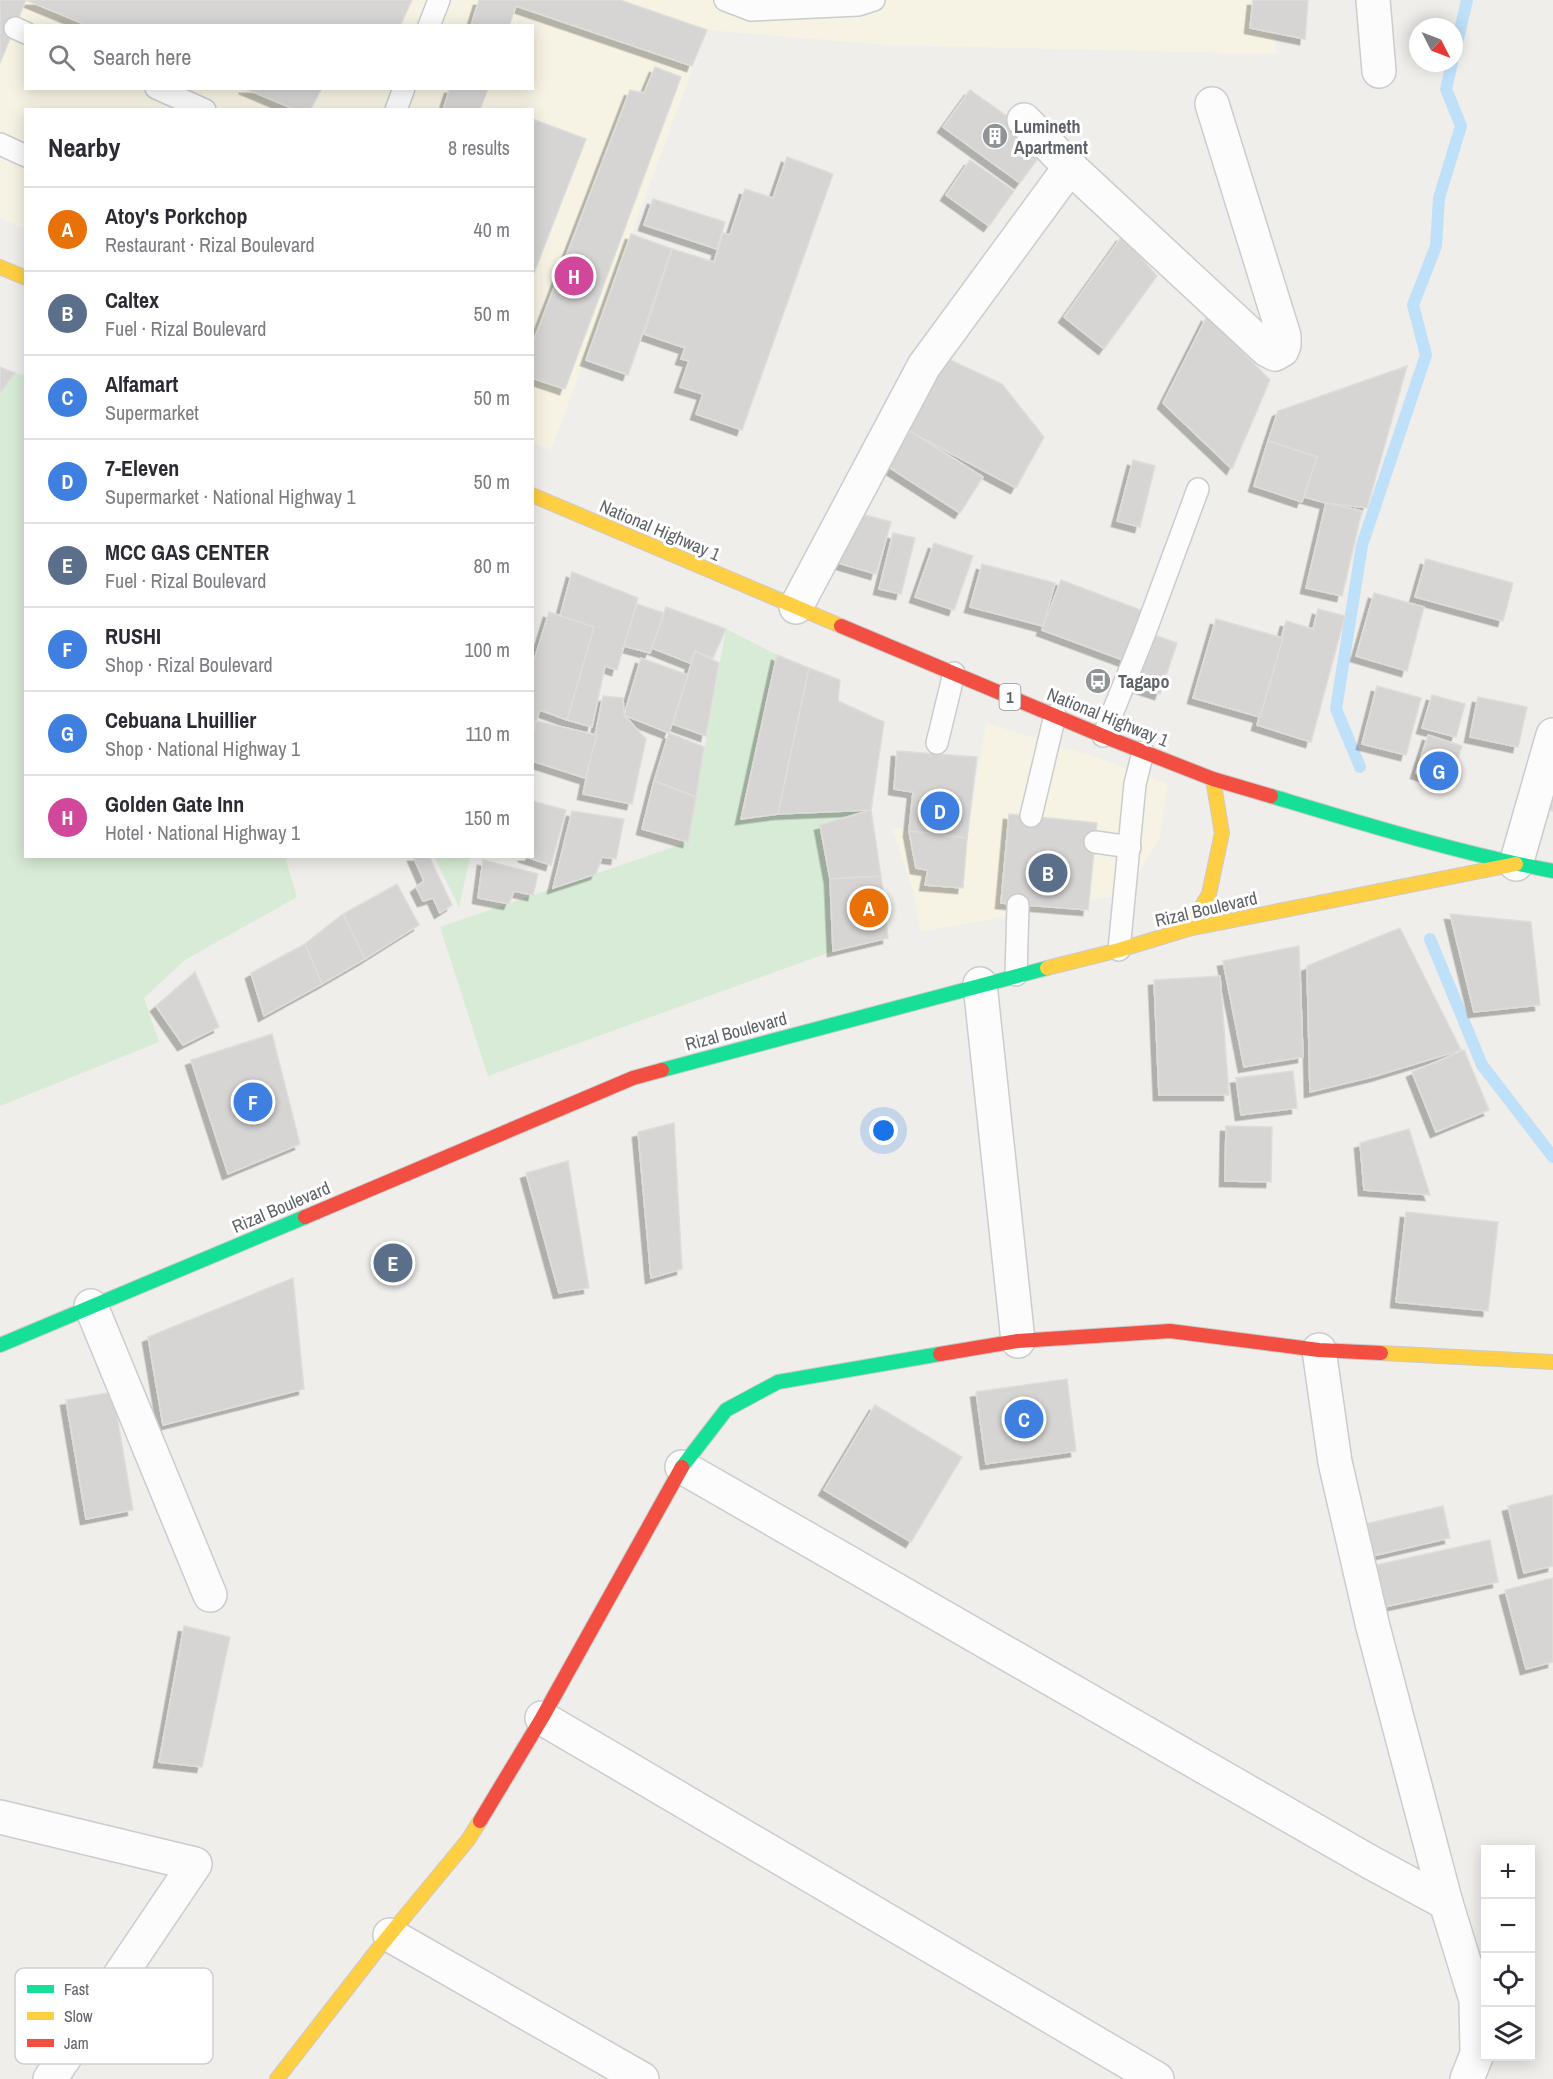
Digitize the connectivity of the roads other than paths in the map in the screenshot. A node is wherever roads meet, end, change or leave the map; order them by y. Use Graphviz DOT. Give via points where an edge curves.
graph roads {
  1 [pos="439,0"];
  2 [pos="724,0"];
  3 [pos="874,0"];
  4 [pos="1373,0"];
  5 [pos="430,24"];
  6 [pos="1379,71"];
  7 [pos="160,90"];
  8 [pos="403,90"];
  9 [pos="1212,104"];
  10 [pos="201,108"];
  11 [pos="397,108"];
  12 [pos="1024,120"];
  13 [pos="0,144"];
  14 [pos="24,155"];
  15 [pos="1070,167"];
  16 [pos="0,267"];
  17 [pos="24,277"];
  18 [pos="1198,489"];
  19 [pos="534,496"];
  20 [pos="796,607"];
  21 [pos="954,673"];
  22 [pos="1054,715"];
  23 [pos="1553,735"];
  24 [pos="1103,736"];
  25 [pos="937,743"];
  26 [pos="1143,752"];
  27 [pos="1213,779"];
  28 [pos="1031,816"];
  29 [pos="1095,842"];
  30 [pos="1130,847"];
  31 [pos="1516,864"];
  32 [pos="1553,871"];
  33 [pos="1018,905"];
  34 [pos="1188,929"];
  35 [pos="1119,950"];
  36 [pos="1016,975"];
  37 [pos="980,984"];
  38 [pos="91,1306"];
  39 [pos="1018,1341"];
  40 [pos="0,1345"];
  41 [pos="1319,1350"];
  42 [pos="1553,1362"];
  43 [pos="682,1467"];
  44 [pos="210,1594"];
  45 [pos="542,1718"];
  46 [pos="0,1817"];
  47 [pos="1446,1903"];
  48 [pos="390,1935"];
  49 [pos="125,1968"];
  50 [pos="60,2064"];
  51 [pos="280,2078"];
  52 [pos="50,2079"];
  53 [pos="642,2079"];
  54 [pos="1157,2079"];
  55 [pos="1467,2079"];
  1 -- 5 [label="lane"];
  2 -- 3 [label="lane" via="751,10 858,5"];
  4 -- 6 [label="street"];
  7 -- 10 [label="lane"];
  8 -- 11 [label="lane"];
  9 -- 15 [label="street" via="1284,336 1282,351 1275,354 1267,350"];
  12 -- 15 [label="street"];
  13 -- 14 [label="lane"];
  15 -- 20 [label="street" via="924,366"];
  16 -- 17 [label="main road"];
  18 -- 24 [label="lane"];
  19 -- 20 [label="main road, National Highway 1 / 1"];
  20 -- 21 [label="main road, National Highway 1 / 1"];
  21 -- 22 [label="main road, National Highway 1 / 1"];
  21 -- 25 [label="lane"];
  22 -- 24 [label="main road, National Highway 1 / 1"];
  22 -- 28 [label="lane"];
  23 -- 31 [label="street"];
  24 -- 26 [label="main road, National Highway 1 / 1"];
  26 -- 27 [label="main road, National Highway 1 / 1"];
  26 -- 30 [label="lane" via="1135,784"];
  27 -- 31 [label="main road, National Highway 1 / 1"];
  27 -- 34 [label="main road" via="1222,833 1209,894"];
  29 -- 30 [label="lane"];
  30 -- 35 [label="lane"];
  31 -- 32 [label="main road, National Highway 1 / 1"];
  31 -- 34 [label="main road, Rizal Boulevard"];
  33 -- 36 [label="lane"];
  34 -- 35 [label="main road, Rizal Boulevard"];
  35 -- 36 [label="main road, Rizal Boulevard"];
  36 -- 37 [label="main road, Rizal Boulevard"];
  37 -- 38 [label="main road, Rizal Boulevard" via="633,1078"];
  37 -- 39 [label="street"];
  38 -- 40 [label="main road, Rizal Boulevard"];
  38 -- 44 [label="street"];
  39 -- 41 [label="main road" via="1170,1331"];
  39 -- 43 [label="main road" via="778,1382 726,1410"];
  41 -- 42 [label="main road"];
  41 -- 47 [label="street" via="1345,1506"];
  43 -- 45 [label="main road"];
  43 -- 47 [label="street"];
  45 -- 48 [label="main road" via="468,1840"];
  45 -- 54 [label="street"];
  46 -- 49 [label="street" via="195,1864"];
  47 -- 55 [label="street" via="1476,2000 1478,2055"];
  48 -- 51 [label="main road"];
  48 -- 53 [label="street"];
  50 -- 52 [label="street"];
}
